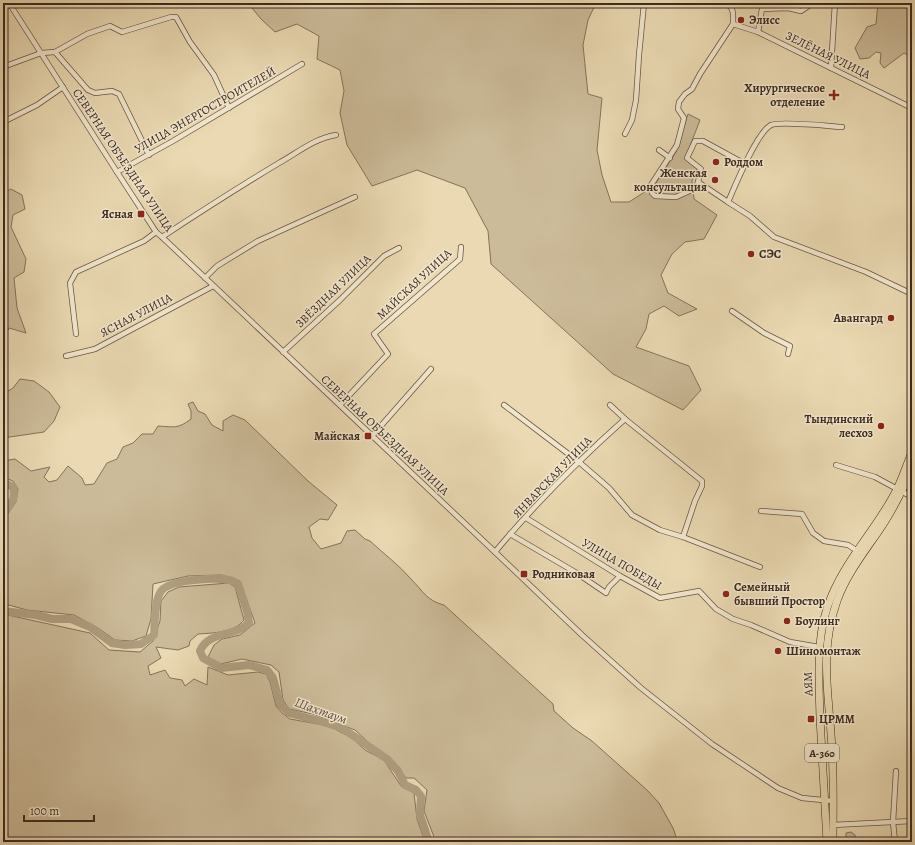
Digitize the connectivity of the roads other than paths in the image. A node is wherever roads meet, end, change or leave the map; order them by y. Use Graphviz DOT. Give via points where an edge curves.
graph roads {
  1 [pos="9,3"];
  2 [pos="644,3"];
  3 [pos="724,3"];
  4 [pos="813,3"];
  5 [pos="835,3"];
  6 [pos="733,24"];
  7 [pos="758,32"];
  8 [pos="55,52"];
  9 [pos="41,53"];
  10 [pos="302,64"];
  11 [pos="3,67"];
  12 [pos="831,68"];
  13 [pos="63,87"];
  14 [pos="229,108"];
  15 [pos="912,108"];
  16 [pos="3,122"];
  17 [pos="842,127"];
  18 [pos="625,134"];
  19 [pos="336,135"];
  20 [pos="659,150"];
  21 [pos="148,155"];
  22 [pos="670,158"];
  23 [pos="744,164"];
  24 [pos="117,172"];
  25 [pos="698,182"];
  26 [pos="355,197"];
  27 [pos="728,202"];
  28 [pos="156,232"];
  29 [pos="162,237"];
  30 [pos="461,247"];
  31 [pos="399,248"];
  32 [pos="205,278"];
  33 [pos="213,286"];
  34 [pos="912,294"];
  35 [pos="732,311"];
  36 [pos="76,334"];
  37 [pos="283,352"];
  38 [pos="788,354"];
  39 [pos="66,356"];
  40 [pos="431,369"];
  41 [pos="504,405"];
  42 [pos="610,405"];
  43 [pos="340,406"];
  44 [pos="625,419"];
  45 [pos="372,436"];
  46 [pos="912,452"];
  47 [pos="579,462"];
  48 [pos="836,465"];
  49 [pos="912,470"];
  50 [pos="900,490"];
  51 [pos="912,498"];
  52 [pos="761,512"];
  53 [pos="526,518"];
  54 [pos="510,534"];
  55 [pos="683,537"];
  56 [pos="856,550"];
  57 [pos="495,552"];
  58 [pos="760,567"];
  59 [pos="620,576"];
  60 [pos="819,646"];
  61 [pos="896,771"];
  62 [pos="824,800"];
  63 [pos="833,801"];
  64 [pos="912,821"];
  65 [pos="893,822"];
  66 [pos="833,825"];
  67 [pos="827,842"];
  68 [pos="833,842"];
  69 [pos="895,842"];
  1 -- 9 [label="street, СЕВЕРНАЯ ОБЪЕЗДНАЯ УЛИЦА"];
  2 -- 18 [label="street" via="636,100 632,120"];
  3 -- 6 [label="street" via="733,9"];
  4 -- 7 [label="street" via="801,11 788,8 762,9"];
  5 -- 12 [label="street"];
  6 -- 7 [label="street, ЗЕЛЁНАЯ УЛИЦА"];
  6 -- 22 [label="street" via="692,89 679,102 678,109 684,118 677,145"];
  7 -- 12 [label="street, ЗЕЛЁНАЯ УЛИЦА"];
  8 -- 9 [label="street"];
  8 -- 14 [label="street" via="87,34 110,26 122,32 176,17 214,75"];
  8 -- 21 [label="street" via="88,90 95,93 112,91 119,94"];
  9 -- 11 [label="street"];
  9 -- 13 [label="street, СЕВЕРНАЯ ОБЪЕЗДНАЯ УЛИЦА"];
  10 -- 14 [label="street, УЛИЦА ЭНЕРГОСТРОИТЕЛЕЙ"];
  12 -- 15 [label="street, ЗЕЛЁНАЯ УЛИЦА"];
  13 -- 16 [label="street" via="37,105"];
  13 -- 24 [label="street, СЕВЕРНАЯ ОБЪЕЗДНАЯ УЛИЦА"];
  14 -- 21 [label="street, УЛИЦА ЭНЕРГОСТРОИТЕЛЕЙ"];
  17 -- 23 [label="street" via="772,124 764,130"];
  19 -- 29 [label="street" via="308,146"];
  20 -- 22 [label="street"];
  21 -- 24 [label="street, УЛИЦА ЭНЕРГОСТРОИТЕЛЕЙ"];
  22 -- 25 [label="street" via="651,185 652,193 656,196 676,197 696,188"];
  23 -- 25 [label="street" via="703,141 695,141 687,158 701,169"];
  23 -- 27 [label="street"];
  24 -- 28 [label="street, СЕВЕРНАЯ ОБЪЕЗДНАЯ УЛИЦА"];
  25 -- 27 [label="street"];
  26 -- 32 [label="street" via="258,241 216,266"];
  27 -- 34 [label="street" via="750,216 774,237 866,272"];
  28 -- 29 [label="street, СЕВЕРНАЯ ОБЪЕЗДНАЯ УЛИЦА"];
  28 -- 36 [label="street" via="144,241 76,272 70,283"];
  29 -- 32 [label="street, СЕВЕРНАЯ ОБЪЕЗДНАЯ УЛИЦА"];
  30 -- 43 [label="street, МАЙСКАЯ УЛИЦА" via="460,259 374,334 388,354"];
  31 -- 37 [label="street, ЗВЁЗДНАЯ УЛИЦА" via="384,256"];
  32 -- 33 [label="street, СЕВЕРНАЯ ОБЪЕЗДНАЯ УЛИЦА"];
  33 -- 37 [label="street, СЕВЕРНАЯ ОБЪЕЗДНАЯ УЛИЦА"];
  33 -- 39 [label="street, ЯСНАЯ УЛИЦА" via="95,349"];
  35 -- 38 [label="street" via="764,333 790,346"];
  37 -- 43 [label="street, СЕВЕРНАЯ ОБЪЕЗДНАЯ УЛИЦА"];
  40 -- 45 [label="street"];
  41 -- 47 [label="street"];
  42 -- 44 [label="street"];
  43 -- 45 [label="street, СЕВЕРНАЯ ОБЪЕЗДНАЯ УЛИЦА"];
  44 -- 47 [label="street, ЯНВАРСКАЯ УЛИЦА"];
  44 -- 55 [label="street" via="702,481"];
  45 -- 57 [label="street, СЕВЕРНАЯ ОБЪЕЗДНАЯ УЛИЦА"];
  46 -- 50 [label="highway, АЯМ / А-360"];
  47 -- 53 [label="street, ЯНВАРСКАЯ УЛИЦА"];
  47 -- 55 [label="street" via="609,488 632,515 660,530"];
  48 -- 50 [label="street" via="875,477"];
  49 -- 50 [label="highway, АЯМ / А-360"];
  50 -- 51 [label="street"];
  50 -- 56 [label="highway, АЯМ / А-360"];
  50 -- 63 [label="highway, АЯМ / А-360" via="850,574 837,600 830,623 826,674"];
  52 -- 56 [label="street" via="802,514 813,534 824,541 848,545"];
  53 -- 54 [label="street, ЯНВАРСКАЯ УЛИЦА"];
  53 -- 59 [label="street, УЛИЦА ПОБЕДЫ"];
  54 -- 57 [label="street, ЯНВАРСКАЯ УЛИЦА"];
  54 -- 59 [label="street" via="606,593"];
  55 -- 58 [label="street"];
  56 -- 60 [label="highway, АЯМ / А-360" via="831,595"];
  57 -- 62 [label="street, СЕВЕРНАЯ ОБЪЕЗДНАЯ УЛИЦА" via="641,688 692,728 778,788 802,798"];
  59 -- 60 [label="street, УЛИЦА ПОБЕДЫ" via="660,598 699,591 716,609 733,619 790,642"];
  60 -- 62 [label="highway, АЯМ / А-360"];
  61 -- 65 [label="street"];
  62 -- 63 [label="street, СЕВЕРНАЯ ОБЪЕЗДНАЯ УЛИЦА"];
  62 -- 67 [label="highway, АЯМ / А-360"];
  63 -- 66 [label="highway, АЯМ / А-360"];
  64 -- 65 [label="street"];
  65 -- 66 [label="street"];
  65 -- 69 [label="street"];
  66 -- 68 [label="highway, АЯМ / А-360"];
}
